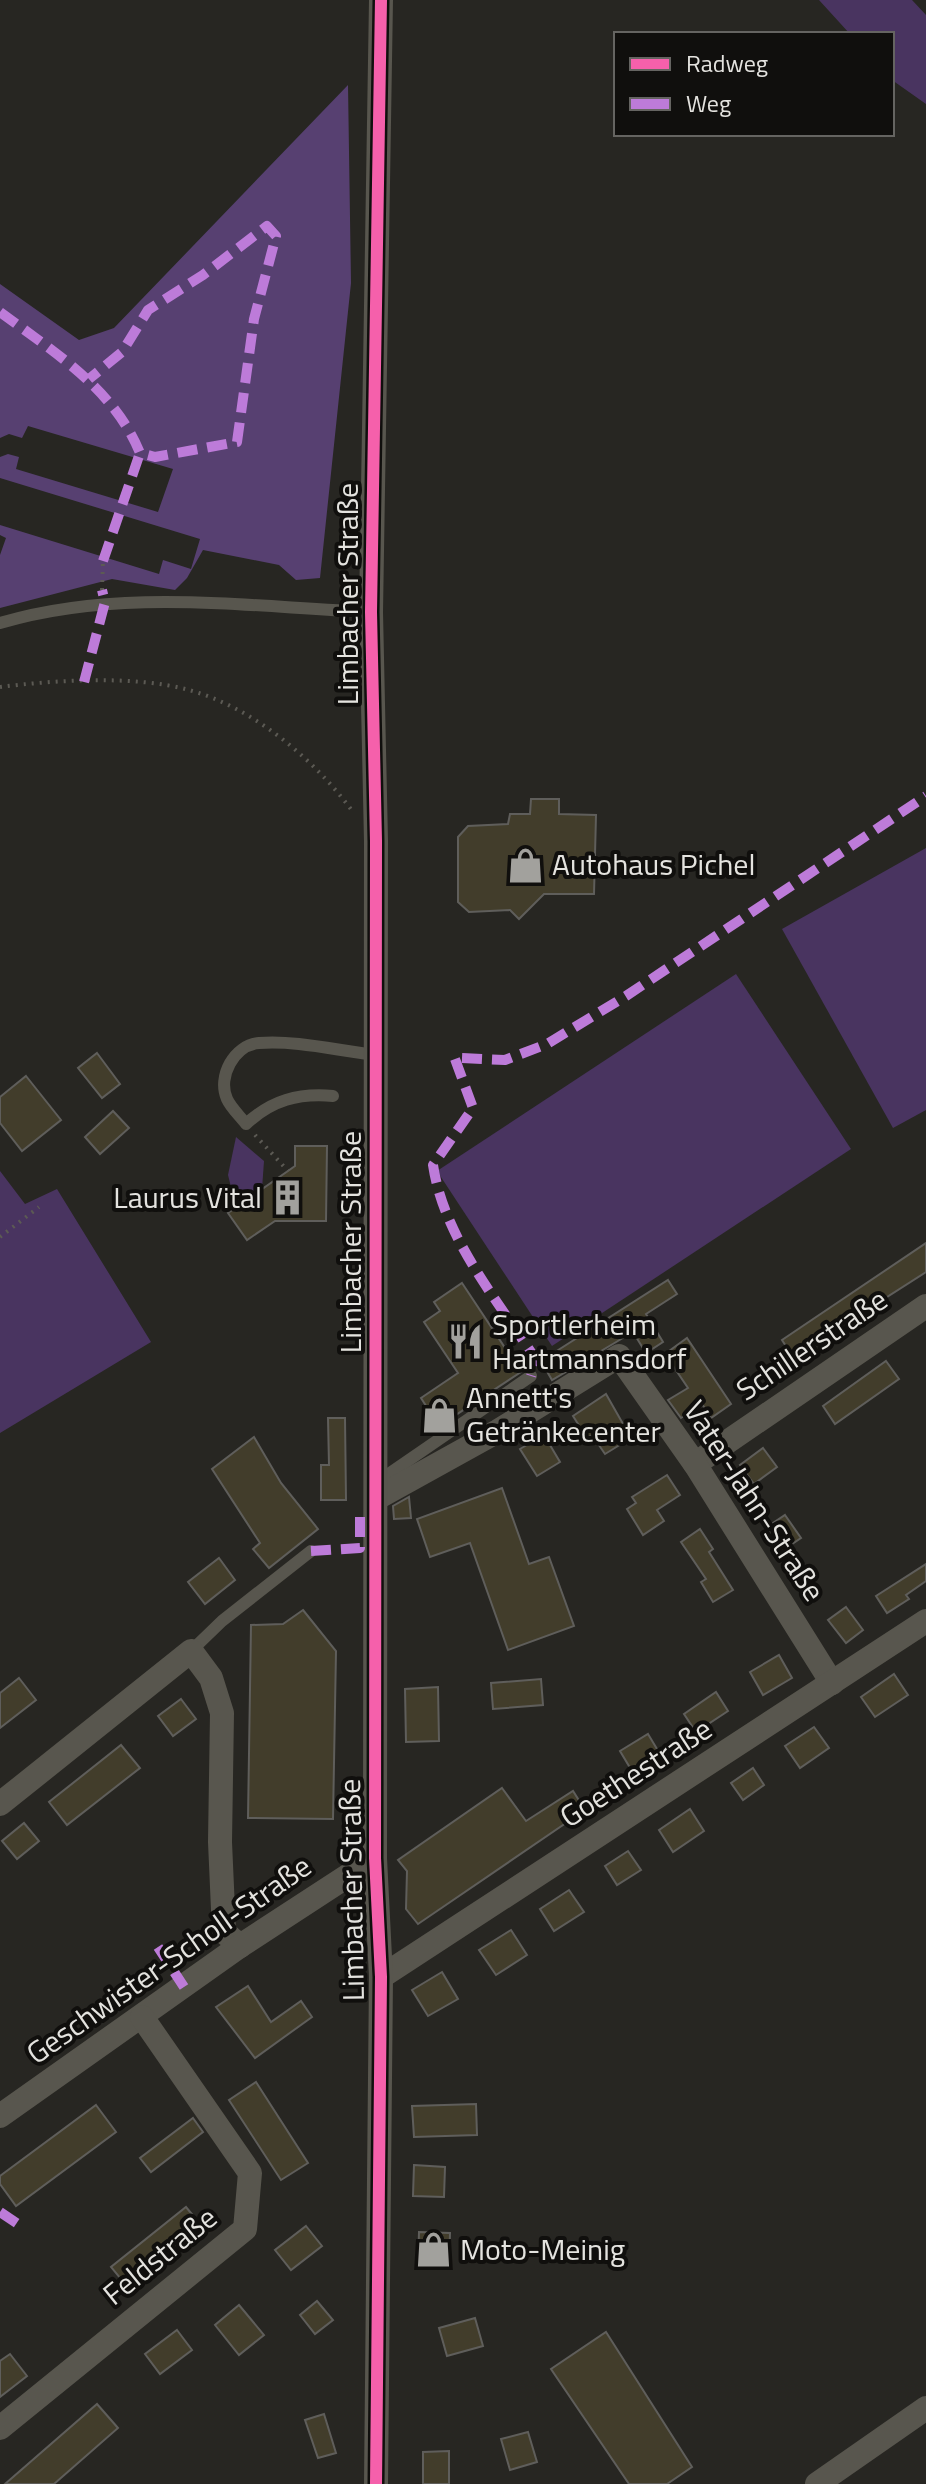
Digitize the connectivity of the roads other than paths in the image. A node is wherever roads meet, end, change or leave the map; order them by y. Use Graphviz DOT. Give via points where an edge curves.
graph roads {
  1 [pos="381,0"];
  2 [pos="371,612"];
  3 [pos="0,623"];
  4 [pos="376,1055"];
  5 [pos="333,1096"];
  6 [pos="926,1306"];
  7 [pos="531,1376"];
  8 [pos="695,1464"];
  9 [pos="377,1490"];
  10 [pos="311,1551"];
  11 [pos="926,1621"];
  12 [pos="191,1651"];
  13 [pos="832,1683"];
  14 [pos="0,1804"];
  15 [pos="375,1858"];
  16 [pos="240,1946"];
  17 [pos="381,1977"];
  18 [pos="142,2017"];
  19 [pos="0,2116"];
  20 [pos="926,2408"];
  21 [pos="0,2428"];
  22 [pos="376,2484"];
  23 [pos="817,2484"];
  1 -- 2 [label="street, Limbacher Straße"];
  2 -- 3 [label="lane" via="110,601"];
  2 -- 4 [label="street, Limbacher Straße"];
  4 -- 5 [label="lane" via="256,1043 228,1066 223,1086 246,1124 283,1099"];
  4 -- 9 [label="street, Limbacher Straße"];
  6 -- 8 [label="street, Schillerstraße"];
  7 -- 9 [label="lane"];
  8 -- 9 [label="street, Vater-Jahn-Straße" via="619,1356 498,1431"];
  8 -- 13 [label="street, Vater-Jahn-Straße"];
  9 -- 15 [label="street, Limbacher Straße"];
  10 -- 12 [label="lane"];
  11 -- 13 [label="street, Goethestraße"];
  12 -- 14 [label="street"];
  12 -- 16 [label="street" via="211,1678 222,1713 224,1932"];
  13 -- 17 [label="street, Goethestraße"];
  15 -- 16 [label="street, Geschwister-Scholl-Straße"];
  15 -- 17 [label="street, Limbacher Straße"];
  16 -- 18 [label="street, Geschwister-Scholl-Straße"];
  17 -- 22 [label="street, Limbacher Straße"];
  18 -- 19 [label="street, Geschwister-Scholl-Straße"];
  18 -- 21 [label="street, Feldstraße" via="250,2173 245,2229"];
  20 -- 23 [label="street"];
}
